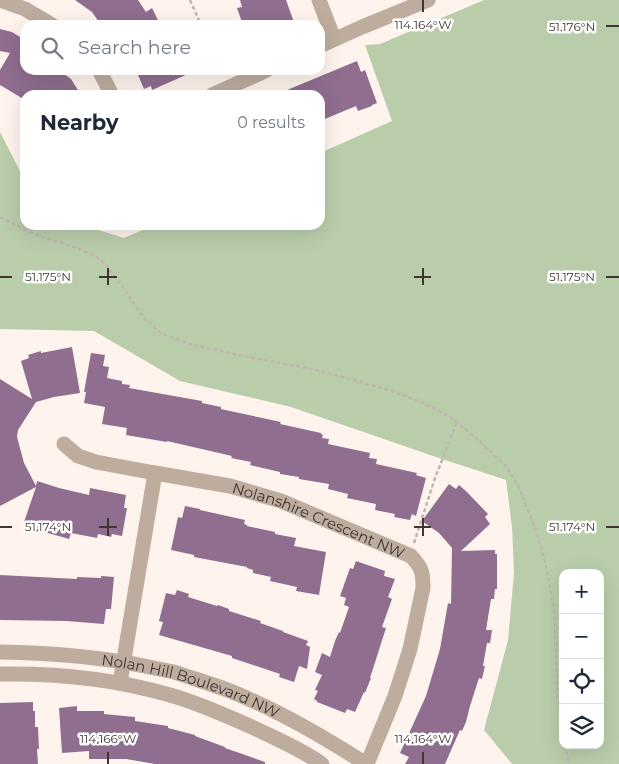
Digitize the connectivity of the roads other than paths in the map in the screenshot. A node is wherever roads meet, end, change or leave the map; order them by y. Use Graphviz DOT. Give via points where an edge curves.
graph roads {
  1 [pos="0,0"];
  2 [pos="319,0"];
  3 [pos="428,0"];
  4 [pos="43,20"];
  5 [pos="323,20"];
  6 [pos="327,43"];
  7 [pos="102,75"];
  8 [pos="256,75"];
  9 [pos="109,90"];
  10 [pos="223,90"];
  11 [pos="64,444"];
  12 [pos="155,473"];
  13 [pos="0,652"];
  14 [pos="123,662"];
  15 [pos="0,674"];
  16 [pos="120,683"];
  17 [pos="322,764"];
  18 [pos="366,764"];
  1 -- 4 [label="street"];
  2 -- 5 [label="street"];
  3 -- 6 [label="street"];
  7 -- 9 [label="street"];
  8 -- 10 [label="street"];
  11 -- 12 [label="street, Nolanshire Crescent NW" via="78,456 96,462"];
  12 -- 14 [label="street"];
  12 -- 18 [label="street, Nolanshire Crescent NW" via="230,486 282,501 411,556 420,566 422,588 410,649 395,696"];
  13 -- 14 [label="street, Nolan Hill Boulevard NW" via="58,654"];
  14 -- 16 [label="street"];
  14 -- 18 [label="street, Nolan Hill Boulevard NW" via="172,672 234,692 327,739"];
  15 -- 16 [label="street, Nolan Hill Boulevard NW"];
  16 -- 17 [label="street, Nolan Hill Boulevard NW" via="220,712"];
}
